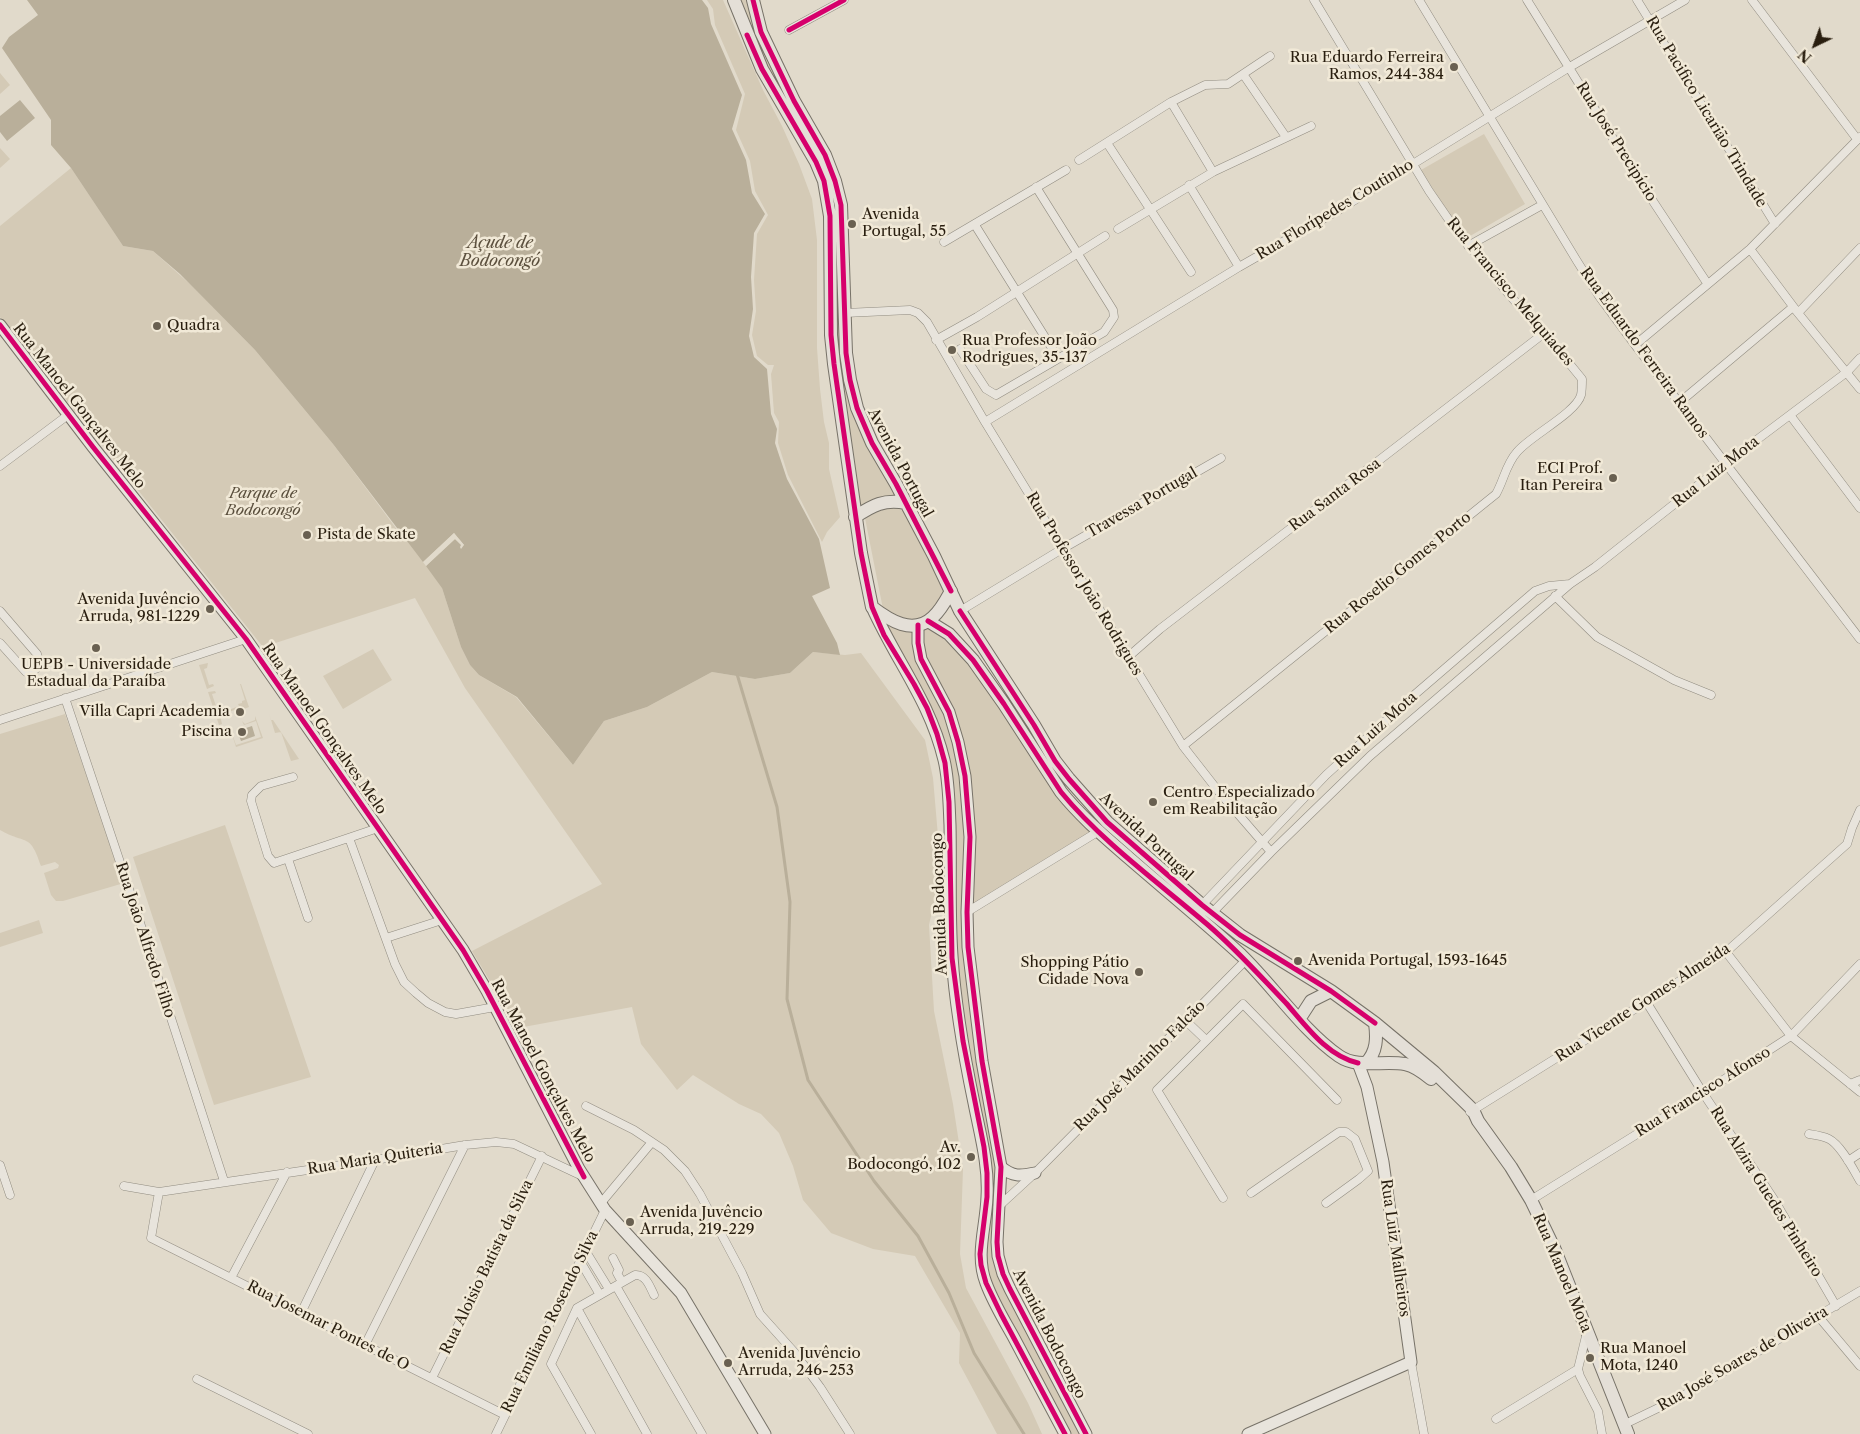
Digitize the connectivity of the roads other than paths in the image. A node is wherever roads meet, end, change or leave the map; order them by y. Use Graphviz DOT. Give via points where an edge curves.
graph roads {
  1 [pos="729,0"];
  2 [pos="734,0"];
  3 [pos="753,0"];
  4 [pos="844,0"];
  5 [pos="1314,0"];
  6 [pos="1419,0"];
  7 [pos="1527,0"];
  8 [pos="1638,0"];
  9 [pos="1685,0"];
  10 [pos="1752,0"];
  11 [pos="1650,21"];
  12 [pos="789,30"];
  13 [pos="748,35"];
  14 [pos="1270,56"];
  15 [pos="1568,68"];
  16 [pos="1244,74"];
  17 [pos="1171,102"];
  18 [pos="1489,116"];
  19 [pos="1311,126"];
  20 [pos="1286,137"];
  21 [pos="1859,138"];
  22 [pos="1107,142"];
  23 [pos="1079,160"];
  24 [pos="1413,163"];
  25 [pos="1066,170"];
  26 [pos="1213,172"];
  27 [pos="1189,185"];
  28 [pos="1036,187"];
  29 [pos="1542,205"];
  30 [pos="1150,210"];
  31 [pos="1775,224"];
  32 [pos="975,225"];
  33 [pos="1118,229"];
  34 [pos="1105,236"];
  35 [pos="944,242"];
  36 [pos="1468,246"];
  37 [pos="1860,248"];
  38 [pos="1750,249"];
  39 [pos="1077,253"];
  40 [pos="1239,267"];
  41 [pos="1191,272"];
  42 [pos="1707,283"];
  43 [pos="1016,292"];
  44 [pos="1796,310"];
  45 [pos="845,313"];
  46 [pos="0,325"];
  47 [pos="1543,334"];
  48 [pos="936,340"];
  49 [pos="1635,345"];
  50 [pos="960,349"];
  51 [pos="1058,358"];
  52 [pos="1860,358"];
  53 [pos="1847,372"];
  54 [pos="1582,379"];
  55 [pos="1860,389"];
  56 [pos="1680,402"];
  57 [pos="68,415"];
  58 [pos="1790,415"];
  59 [pos="985,422"];
  60 [pos="1221,458"];
  61 [pos="1726,464"];
  62 [pos="0,466"];
  63 [pos="906,503"];
  64 [pos="1860,508"];
  65 [pos="855,517"];
  66 [pos="1062,549"];
  67 [pos="1570,584"];
  68 [pos="951,591"];
  69 [pos="1555,596"];
  70 [pos="872,607"];
  71 [pos="0,611"];
  72 [pos="960,611"];
  73 [pos="923,623"];
  74 [pos="246,639"];
  75 [pos="1860,639"];
  76 [pos="0,643"];
  77 [pos="1128,657"];
  78 [pos="1711,695"];
  79 [pos="65,698"];
  80 [pos="0,720"];
  81 [pos="1183,746"];
  82 [pos="293,777"];
  83 [pos="1860,810"];
  84 [pos="378,828"];
  85 [pos="1099,831"];
  86 [pos="349,838"];
  87 [pos="1262,842"];
  88 [pos="1270,852"];
  89 [pos="288,860"];
  90 [pos="1207,909"];
  91 [pos="967,912"];
  92 [pos="308,918"];
  93 [pos="442,920"];
  94 [pos="386,938"];
  95 [pos="1726,952"];
  96 [pos="1246,960"];
  97 [pos="1860,964"];
  98 [pos="1331,991"];
  99 [pos="1647,1003"];
  100 [pos="495,1007"];
  101 [pos="1300,1018"];
  102 [pos="1186,1021"];
  103 [pos="1375,1023"];
  104 [pos="1791,1036"];
  105 [pos="1206,1040"];
  106 [pos="1362,1063"];
  107 [pos="1860,1080"];
  108 [pos="1850,1084"];
  109 [pos="1860,1092"];
  110 [pos="1703,1093"];
  111 [pos="1337,1100"];
  112 [pos="586,1106"];
  113 [pos="1473,1115"];
  114 [pos="1809,1134"];
  115 [pos="652,1142"];
  116 [pos="465,1145"];
  117 [pos="1860,1153"];
  118 [pos="542,1156"];
  119 [pos="375,1160"];
  120 [pos="1848,1161"];
  121 [pos="1383,1162"];
  122 [pos="0,1165"];
  123 [pos="1001,1166"];
  124 [pos="1368,1171"];
  125 [pos="286,1172"];
  126 [pos="1035,1172"];
  127 [pos="584,1177"];
  128 [pos="224,1181"];
  129 [pos="1860,1181"];
  130 [pos="124,1186"];
  131 [pos="159,1192"];
  132 [pos="1251,1193"];
  133 [pos="10,1195"];
  134 [pos="1223,1198"];
  135 [pos="1530,1200"];
  136 [pos="1326,1203"];
  137 [pos="603,1206"];
  138 [pos="998,1207"];
  139 [pos="585,1250"];
  140 [pos="613,1258"];
  141 [pos="580,1261"];
  142 [pos="231,1278"];
  143 [pos="616,1286"];
  144 [pos="1860,1291"];
  145 [pos="600,1295"];
  146 [pos="654,1295"];
  147 [pos="1836,1306"];
  148 [pos="577,1308"];
  149 [pos="301,1313"];
  150 [pos="1818,1316"];
  151 [pos="1587,1330"];
  152 [pos="365,1345"];
  153 [pos="1411,1362"];
  154 [pos="1860,1366"];
  155 [pos="1578,1369"];
  156 [pos="432,1378"];
  157 [pos="197,1380"];
  158 [pos="505,1415"];
  159 [pos="1496,1419"];
  160 [pos="1626,1429"];
  161 [pos="308,1434"];
  162 [pos="496,1434"];
  163 [pos="591,1434"];
  164 [pos="647,1434"];
  165 [pos="702,1434"];
  166 [pos="765,1434"];
  167 [pos="850,1434"];
  168 [pos="1065,1434"];
  169 [pos="1086,1434"];
  170 [pos="1248,1434"];
  171 [pos="1424,1434"];
  172 [pos="1602,1434"];
  1 -- 13 [label="main road"];
  2 -- 13 [label="main road"];
  3 -- 45 [label="main road, Avenida Portugal" via="761,32 825,155 835,181 841,205"];
  4 -- 12 [label="street"];
  5 -- 24 [label="street, Rua Francisco Melquiades"];
  6 -- 18 [label="street, Rua Eduardo Ferreira Ramos"];
  7 -- 15 [label="street, Rua José Precipício"];
  8 -- 11 [label="street, Rua Pacifico Licarião Trindade"];
  9 -- 11 [label="street, Rua Florípedes Coutinho"];
  10 -- 21 [label="street"];
  11 -- 15 [label="street, Rua Florípedes Coutinho"];
  11 -- 31 [label="street, Rua Pacifico Licarião Trindade"];
  13 -- 65 [label="main road" via="776,95 816,162 828,198 831,335"];
  14 -- 16 [label="street"];
  15 -- 18 [label="street, Rua Florípedes Coutinho"];
  15 -- 42 [label="street, Rua José Precipício"];
  16 -- 17 [label="street" via="1228,84 1205,85"];
  16 -- 20 [label="street"];
  17 -- 22 [label="street"];
  17 -- 26 [label="street"];
  18 -- 24 [label="street, Rua Florípedes Coutinho"];
  18 -- 29 [label="street, Rua Eduardo Ferreira Ramos"];
  19 -- 20 [label="street"];
  20 -- 26 [label="street"];
  21 -- 31 [label="street"];
  22 -- 23 [label="street"];
  22 -- 30 [label="street"];
  24 -- 36 [label="street, Rua Francisco Melquiades"];
  24 -- 40 [label="street, Rua Florípedes Coutinho"];
  25 -- 28 [label="street"];
  26 -- 27 [label="street"];
  27 -- 30 [label="street"];
  27 -- 40 [label="street"];
  28 -- 32 [label="street"];
  28 -- 39 [label="street"];
  29 -- 36 [label="street"];
  29 -- 49 [label="street, Rua Eduardo Ferreira Ramos" via="1599,296"];
  30 -- 33 [label="street"];
  30 -- 41 [label="street"];
  31 -- 38 [label="street"];
  32 -- 35 [label="street"];
  32 -- 43 [label="street"];
  34 -- 39 [label="street"];
  36 -- 47 [label="street, Rua Francisco Melquiades"];
  37 -- 44 [label="street"];
  38 -- 42 [label="street"];
  38 -- 44 [label="street"];
  39 -- 43 [label="street"];
  39 -- 51 [label="street" via="1113,310 1114,317 1104,332"];
  40 -- 59 [label="street, Rua Florípedes Coutinho"];
  42 -- 49 [label="street"];
  43 -- 48 [label="street"];
  43 -- 51 [label="street"];
  44 -- 53 [label="street"];
  44 -- 56 [label="street"];
  45 -- 48 [label="street, Rua Professor João Rodrigues" via="910,310 923,317"];
  45 -- 63 [label="main road, Avenida Portugal" via="846,353 857,408 872,443"];
  46 -- 57 [label="street, Rua Manoel Gonçalves Melo"];
  47 -- 54 [label="street, Rua Francisco Melquiades"];
  47 -- 77 [label="street, Rua Santa Rosa"];
  48 -- 59 [label="street, Rua Professor João Rodrigues"];
  49 -- 56 [label="street, Rua Eduardo Ferreira Ramos"];
  50 -- 51 [label="street" via="986,390 996,395"];
  52 -- 53 [label="street, Rua Luiz Mota"];
  53 -- 55 [label="street"];
  53 -- 58 [label="street, Rua Luiz Mota"];
  54 -- 81 [label="street, Rua Roselio Gomes Porto" via="1578,402 1518,450 1496,494"];
  56 -- 61 [label="street, Rua Eduardo Ferreira Ramos"];
  57 -- 62 [label="street"];
  57 -- 74 [label="street, Rua Manoel Gonçalves Melo"];
  58 -- 61 [label="street, Rua Luiz Mota"];
  58 -- 64 [label="street"];
  59 -- 66 [label="street, Rua Professor João Rodrigues"];
  60 -- 66 [label="street, Travessa Portugal"];
  61 -- 67 [label="street, Rua Luiz Mota"];
  61 -- 75 [label="street, Rua Eduardo Ferreira Ramos"];
  63 -- 65 [label="main road" via="871,506"];
  63 -- 68 [label="main road, Avenida Portugal"];
  65 -- 70 [label="main road"];
  66 -- 72 [label="street, Travessa Portugal"];
  66 -- 77 [label="street, Rua Professor João Rodrigues"];
  67 -- 69 [label="street, Rua Luiz Mota"];
  67 -- 87 [label="street, Rua Luiz Mota" via="1535,591 1344,758"];
  68 -- 72 [label="main road, Avenida Portugal"];
  68 -- 73 [label="main road" via="939,610"];
  69 -- 78 [label="street" via="1597,637 1674,680"];
  69 -- 88 [label="street, Rua Luiz Mota" via="1370,756"];
  70 -- 73 [label="main road, Avenida Portugal" via="896,623 906,626"];
  70 -- 168 [label="street, Avenida Bodocongo" via="884,635 927,708 945,763 949,802 952,958 986,1173 981,1266 993,1298"];
  71 -- 76 [label="street" via="37,654 39,665 26,672"];
  72 -- 90 [label="main road, Avenida Portugal" via="1069,780 1107,822"];
  73 -- 85 [label="main road, Avenida Portugal" via="949,634 973,660 1061,792"];
  73 -- 91 [label="street, Avenida Bodocongo" via="918,643 922,659 948,712 965,776 970,836"];
  74 -- 79 [label="street"];
  74 -- 84 [label="street, Rua Manoel Gonçalves Melo"];
  77 -- 81 [label="street, Rua Professor João Rodrigues"];
  79 -- 80 [label="street"];
  79 -- 128 [label="street, Rua João Alfredo Filho"];
  81 -- 87 [label="street, Rua Professor João Rodrigues"];
  82 -- 89 [label="street" via="261,786 251,801 271,861"];
  83 -- 95 [label="street, Rua Vicente Gomes Almeida" via="1847,844"];
  84 -- 86 [label="street"];
  84 -- 93 [label="street, Rua Manoel Gonçalves Melo"];
  85 -- 91 [label="street"];
  85 -- 96 [label="main road, Avenida Portugal"];
  86 -- 89 [label="street"];
  86 -- 94 [label="street"];
  87 -- 88 [label="street, Rua Professor João Rodrigues"];
  87 -- 90 [label="street, Rua Luiz Mota"];
  88 -- 90 [label="street, Rua Luiz Mota"];
  89 -- 92 [label="street"];
  90 -- 98 [label="main road, Avenida Portugal" via="1240,935"];
  91 -- 123 [label="street, Avenida Bodocongo" via="968,947 982,1060"];
  93 -- 94 [label="street"];
  93 -- 100 [label="street, Rua Manoel Gonçalves Melo"];
  94 -- 100 [label="street" via="404,982 428,1003 456,1014"];
  95 -- 99 [label="street, Rua Vicente Gomes Almeida"];
  95 -- 104 [label="street"];
  96 -- 101 [label="main road, Avenida Portugal"];
  96 -- 102 [label="street, Rua José Marinho Falcão"];
  97 -- 104 [label="street, Rua Francisco Afonso"];
  98 -- 101 [label="main road" via="1311,1001"];
  98 -- 103 [label="main road, Avenida Portugal"];
  99 -- 110 [label="street, Rua Alzira Guedes Pinheiro"];
  99 -- 113 [label="street, Rua Vicente Gomes Almeida"];
  100 -- 127 [label="street, Rua Manoel Gonçalves Melo"];
  101 -- 106 [label="main road, Avenida Portugal" via="1339,1056"];
  102 -- 105 [label="street"];
  102 -- 126 [label="street, Rua José Marinho Falcão"];
  103 -- 106 [label="main road" via="1375,1047"];
  103 -- 113 [label="main road, Avenida Portugal" via="1428,1067"];
  104 -- 108 [label="street"];
  104 -- 110 [label="street, Rua Francisco Afonso"];
  105 -- 111 [label="street" via="1243,1004"];
  105 -- 134 [label="street" via="1157,1090"];
  106 -- 113 [label="main road, Avenida Portugal" via="1407,1064 1424,1073"];
  106 -- 121 [label="street, Rua Luiz Malheiros"];
  107 -- 108 [label="street"];
  108 -- 109 [label="street"];
  110 -- 135 [label="street, Rua Francisco Afonso"];
  110 -- 147 [label="street, Rua Alzira Guedes Pinheiro" via="1775,1202"];
  112 -- 115 [label="street"];
  113 -- 135 [label="main road, Rua Manoel Mota" via="1511,1167"];
  114 -- 120 [label="street" via="1833,1141"];
  115 -- 137 [label="street, Rua Emiliano Rosendo Silva"];
  115 -- 167 [label="street" via="685,1171 742,1273 760,1314 795,1353"];
  116 -- 118 [label="street, Rua Maria Quiteria" via="505,1142"];
  116 -- 119 [label="street, Rua Maria Quiteria"];
  116 -- 152 [label="street"];
  117 -- 120 [label="street"];
  118 -- 127 [label="street, Rua Maria Quiteria"];
  118 -- 156 [label="street, Rua Aloisio Batista da Silva"];
  119 -- 125 [label="street, Rua Maria Quiteria"];
  119 -- 149 [label="street"];
  120 -- 129 [label="street"];
  121 -- 124 [label="street"];
  121 -- 153 [label="street, Rua Luiz Malheiros"];
  122 -- 133 [label="street"];
  123 -- 126 [label="street" via="1016,1176"];
  123 -- 138 [label="street, Avenida Bodocongo"];
  124 -- 132 [label="street" via="1354,1139 1346,1132 1339,1132"];
  124 -- 136 [label="street"];
  125 -- 128 [label="street, Rua Maria Quiteria"];
  125 -- 142 [label="street"];
  126 -- 138 [label="street, Rua José Marinho Falcão"];
  127 -- 137 [label="street, Rua Manoel Gonçalves Melo"];
  128 -- 131 [label="street, Rua Maria Quiteria"];
  130 -- 131 [label="street, Rua Maria Quiteria"];
  131 -- 142 [label="street, Rua Josemar Pontes de O" via="150,1238"];
  135 -- 151 [label="main road, Rua Manoel Mota"];
  137 -- 139 [label="street, Rua Emiliano Rosendo Silva"];
  137 -- 166 [label="street, Rua Manoel Gonçalves Melo" via="681,1293"];
  138 -- 169 [label="street, Avenida Bodocongo" via="997,1242 1003,1274"];
  139 -- 141 [label="street, Rua Emiliano Rosendo Silva"];
  139 -- 143 [label="street"];
  140 -- 143 [label="street" via="619,1270"];
  141 -- 145 [label="street"];
  141 -- 158 [label="street, Rua Emiliano Rosendo Silva"];
  142 -- 149 [label="street, Rua Josemar Pontes de O"];
  143 -- 145 [label="street"];
  143 -- 146 [label="street" via="640,1274"];
  143 -- 165 [label="street"];
  144 -- 147 [label="street, Rua José Soares de Oliveira"];
  145 -- 148 [label="street"];
  147 -- 150 [label="street, Rua José Soares de Oliveira"];
  148 -- 163 [label="street" via="551,1364"];
  148 -- 164 [label="street"];
  149 -- 152 [label="street, Rua Josemar Pontes de O"];
  150 -- 154 [label="street"];
  150 -- 160 [label="street, Rua José Soares de Oliveira"];
  151 -- 155 [label="street"];
  151 -- 160 [label="main road, Rua Manoel Mota"];
  152 -- 156 [label="street, Rua Josemar Pontes de O"];
  153 -- 170 [label="street"];
  153 -- 171 [label="street, Rua Luiz Malheiros"];
  155 -- 159 [label="street"];
  155 -- 172 [label="street" via="1598,1411"];
  156 -- 158 [label="street, Rua Josemar Pontes de O"];
  157 -- 161 [label="street"];
  158 -- 162 [label="street, Rua Emiliano Rosendo Silva"];
}
